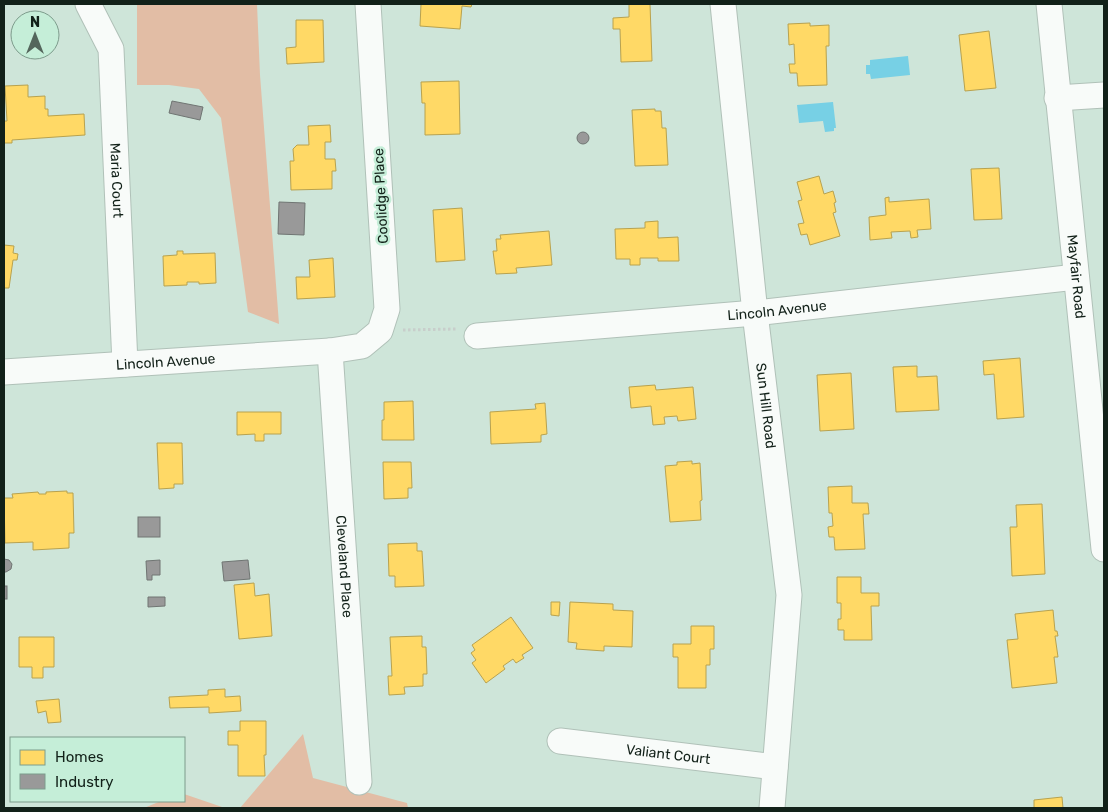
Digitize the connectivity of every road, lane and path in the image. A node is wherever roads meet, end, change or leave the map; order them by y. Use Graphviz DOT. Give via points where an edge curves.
graph roads {
  1 [pos="88,4"];
  2 [pos="368,4"];
  3 [pos="723,4"];
  4 [pos="1048,4"];
  5 [pos="1104,95"];
  6 [pos="1057,98"];
  7 [pos="1076,277"];
  8 [pos="755,313"];
  9 [pos="380,331"];
  10 [pos="477,336"];
  11 [pos="330,351"];
  12 [pos="125,364"];
  13 [pos="4,372"];
  14 [pos="1104,549"];
  15 [pos="560,741"];
  16 [pos="775,767"];
  17 [pos="359,782"];
  18 [pos="772,808"];
  1 -- 12 [label="street, Maria Court" via="111,50"];
  2 -- 9 [label="street, Coolidge Place" via="387,309"];
  3 -- 8 [label="street, Sun Hill Road"];
  4 -- 6 [label="street, Mayfair Road"];
  5 -- 6 [label="street"];
  6 -- 7 [label="street, Mayfair Road"];
  7 -- 8 [label="street, Lincoln Avenue"];
  7 -- 14 [label="street, Mayfair Road"];
  8 -- 10 [label="street, Lincoln Avenue"];
  8 -- 16 [label="street, Sun Hill Road" via="789,595"];
  9 -- 10 [label="path" via="469,328"];
  9 -- 11 [label="street" via="362,346"];
  11 -- 12 [label="street, Lincoln Avenue"];
  11 -- 17 [label="street, Cleveland Place"];
  12 -- 13 [label="street, Lincoln Avenue"];
  15 -- 16 [label="street, Valiant Court"];
  16 -- 18 [label="street, Sun Hill Road"];
}
